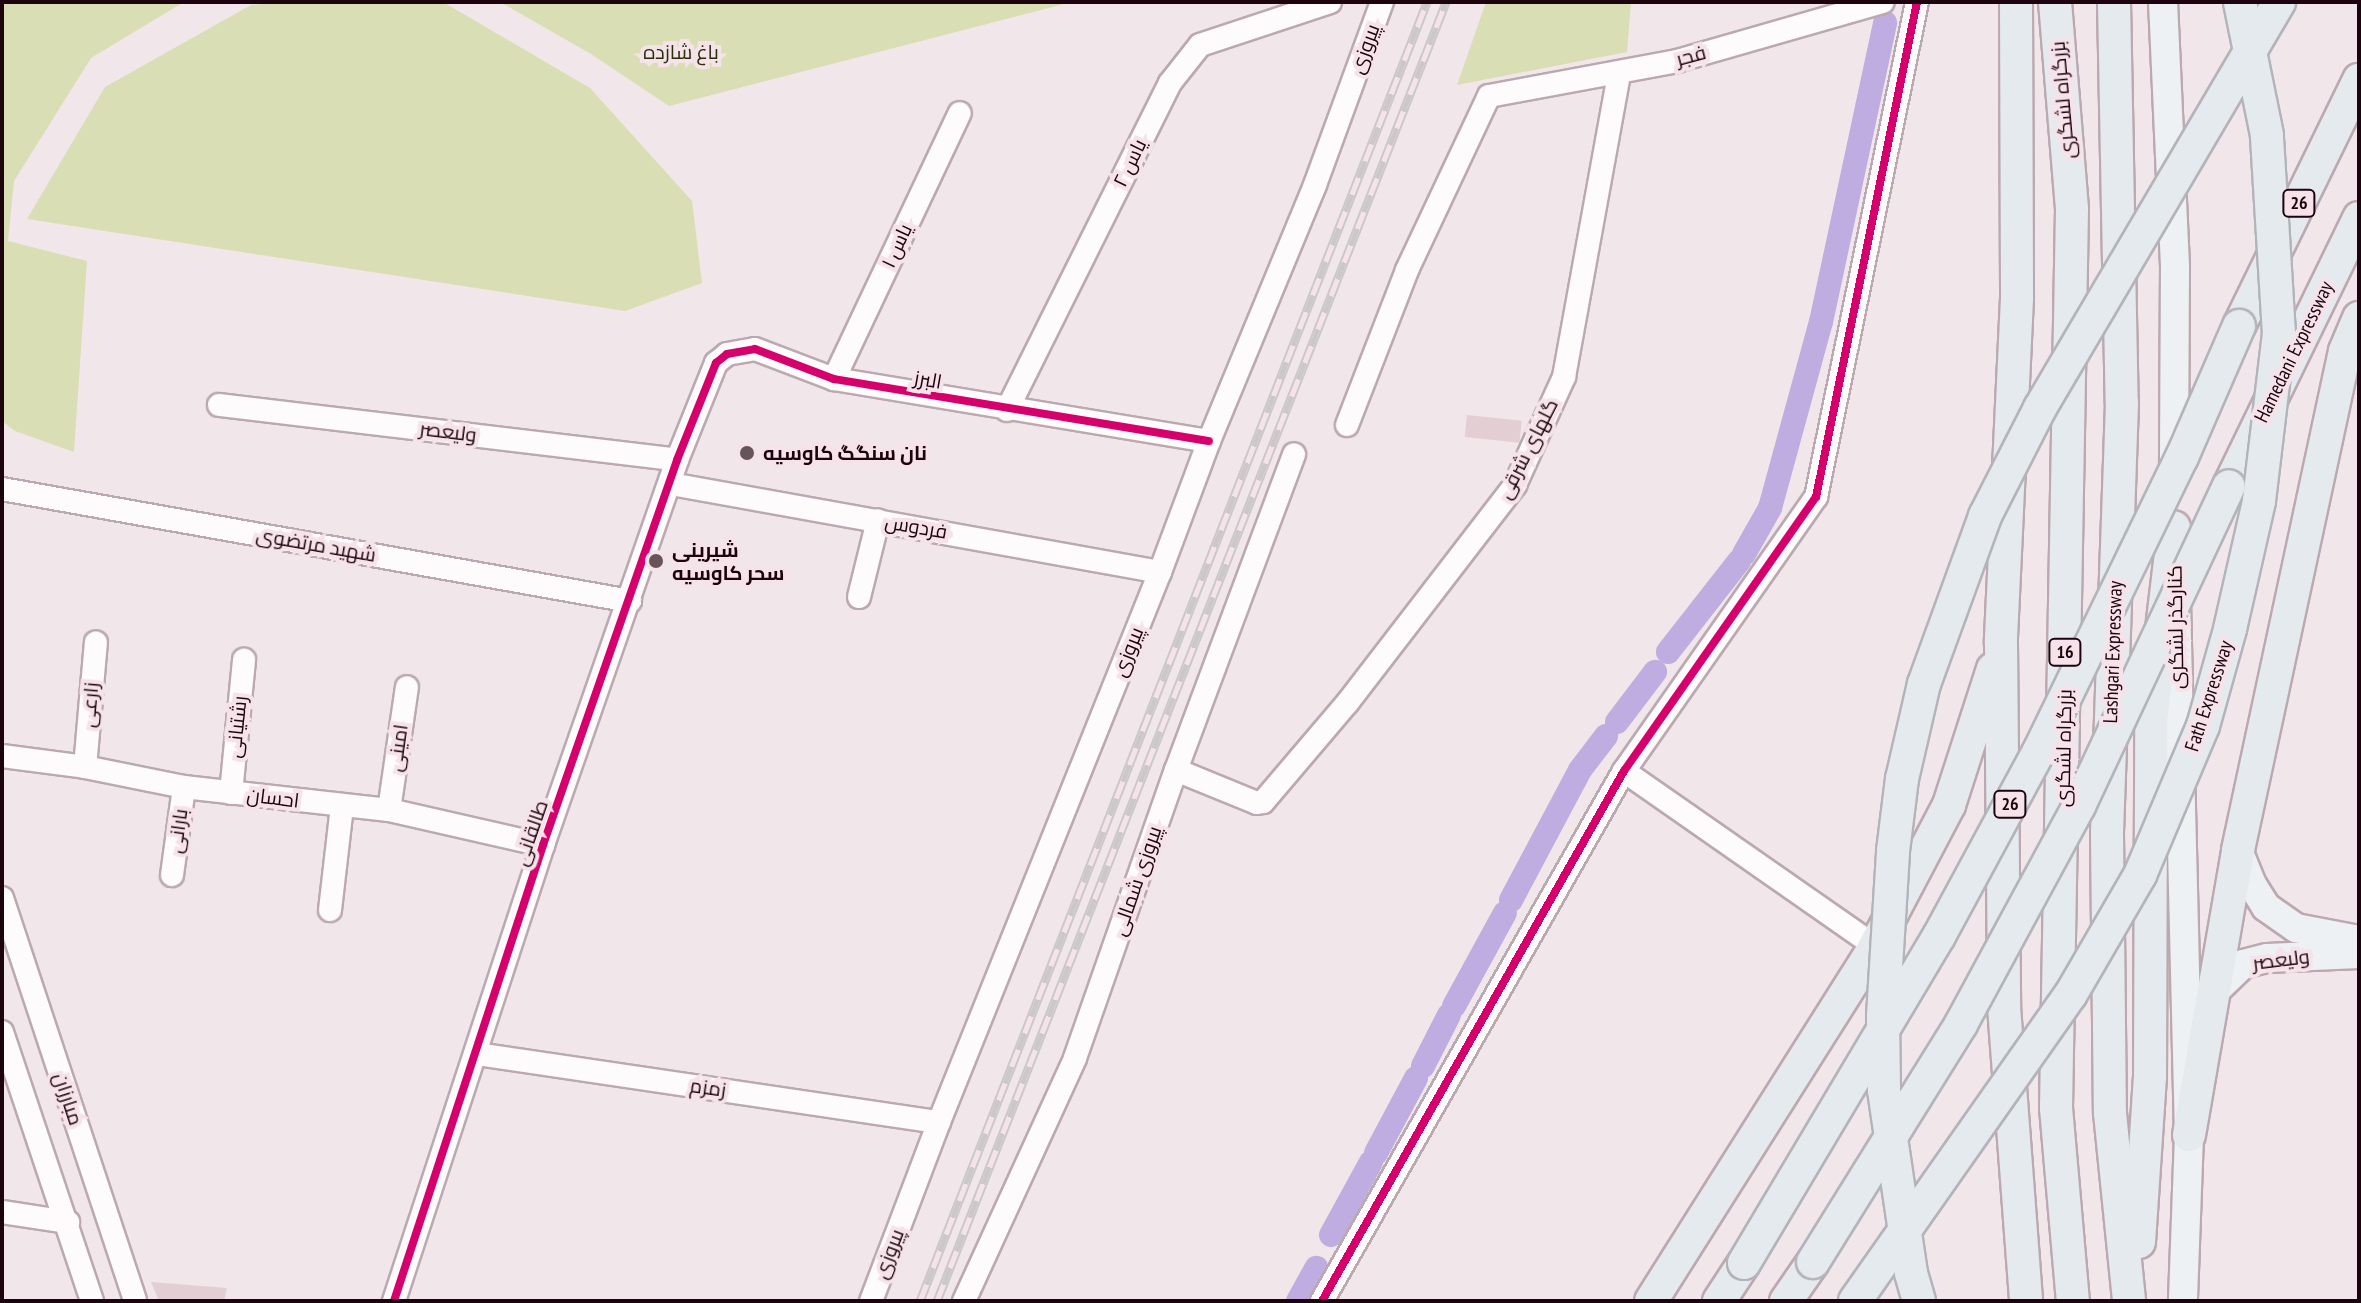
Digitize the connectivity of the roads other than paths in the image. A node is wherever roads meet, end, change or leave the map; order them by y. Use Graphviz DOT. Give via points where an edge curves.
graph roads {
  1 [pos="1330,2"];
  2 [pos="1382,2"];
  3 [pos="1883,2"];
  4 [pos="1917,2"];
  5 [pos="2016,2"];
  6 [pos="2055,2"];
  7 [pos="2114,2"];
  8 [pos="2163,2"];
  9 [pos="2240,2"];
  10 [pos="2279,2"];
  11 [pos="1619,73"];
  12 [pos="2359,80"];
  13 [pos="960,113"];
  14 [pos="2359,218"];
  15 [pos="2359,318"];
  16 [pos="834,379"];
  17 [pos="708,380"];
  18 [pos="219,405"];
  19 [pos="1007,410"];
  20 [pos="1347,425"];
  21 [pos="1209,441"];
  22 [pos="1294,454"];
  23 [pos="677,460"];
  24 [pos="671,484"];
  25 [pos="2,489"];
  26 [pos="878,520"];
  27 [pos="2174,527"];
  28 [pos="1160,572"];
  29 [pos="859,597"];
  30 [pos="630,601"];
  31 [pos="96,642"];
  32 [pos="2001,643"];
  33 [pos="244,660"];
  34 [pos="407,687"];
  35 [pos="2,756"];
  36 [pos="85,767"];
  37 [pos="1176,770"];
  38 [pos="1624,771"];
  39 [pos="184,787"];
  40 [pos="231,793"];
  41 [pos="342,806"];
  42 [pos="389,810"];
  43 [pos="543,845"];
  44 [pos="2238,850"];
  45 [pos="172,875"];
  46 [pos="2,898"];
  47 [pos="330,910"];
  48 [pos="2359,940"];
  49 [pos="1875,946"];
  50 [pos="2359,954"];
  51 [pos="2214,992"];
  52 [pos="2,1032"];
  53 [pos="477,1054"];
  54 [pos="939,1122"];
  55 [pos="2189,1135"];
  56 [pos="2,1212"];
  57 [pos="68,1222"];
  58 [pos="1813,1262"];
  59 [pos="92,1301"];
  60 [pos="135,1301"];
  61 [pos="394,1301"];
  62 [pos="871,1301"];
  63 [pos="964,1301"];
  64 [pos="1322,1301"];
  65 [pos="1651,1301"];
  66 [pos="1719,1301"];
  67 [pos="1786,1301"];
  68 [pos="1794,1301"];
  69 [pos="1855,1301"];
  70 [pos="1919,1301"];
  71 [pos="2026,1301"];
  72 [pos="2073,1301"];
  73 [pos="2132,1301"];
  74 [pos="2183,1301"];
  1 -- 19 [label="street, یاس ۲" via="1200,45 1170,83"];
  2 -- 21 [label="street, پیروزی" via="1315,185"];
  3 -- 11 [label="street, فجر"];
  4 -- 38 [label="street" via="1816,497"];
  5 -- 32 [label="highway" via="2017,298"];
  6 -- 72 [label="highway, بزرگراه لشگری / 16" via="2072,209 2056,1108"];
  7 -- 73 [label="highway, Lashgari Expressway / 16" via="2122,403 2107,833 2110,1082"];
  8 -- 27 [label="main road, کنارگذر لشگری" via="2175,267"];
  9 -- 69 [label="highway, Fath Expressway, bridge" via="2267,135 2279,334 2259,501 2203,726 2140,875 2071,994"];
  10 -- 70 [label="highway, bridge" via="2033,421 1985,516 1924,684 1902,779 1883,1016 1884,1090"];
  11 -- 20 [label="street, فجر" via="1495,93 1485,102 1407,270"];
  11 -- 37 [label="street, گلهای شرقی" via="1564,377 1515,485 1266,799 1257,803"];
  12 -- 66 [label="highway, 26, bridge" via="2032,764 1939,936"];
  13 -- 16 [label="street, یاس ۱"];
  14 -- 58 [label="highway, Hamedani Expressway, bridge" via="2079,806 1961,1024"];
  15 -- 44 [label="highway" via="2345,351"];
  16 -- 17 [label="street, البرز" via="755,349 727,354"];
  16 -- 19 [label="street, البرز"];
  17 -- 23 [label="street, طالقانی"];
  18 -- 23 [label="street, ولیعصر"];
  19 -- 21 [label="street, البرز"];
  21 -- 28 [label="street, پیروزی"];
  22 -- 37 [label="street, پیروزی شمالی"];
  23 -- 24 [label="street, طالقانی"];
  24 -- 26 [label="street, فردوس"];
  24 -- 30 [label="street, طالقانی"];
  25 -- 30 [label="street, شهید مرتضوی"];
  26 -- 28 [label="street, فردوس"];
  26 -- 29 [label="street"];
  27 -- 55 [label="main road, کنارگذر لشگری"];
  27 -- 73 [label="highway" via="2151,721 2150,1077"];
  28 -- 54 [label="street, پیروزی"];
  30 -- 43 [label="street, طالقانی"];
  31 -- 36 [label="street, زارعی"];
  32 -- 49 [label="highway" via="1949,805"];
  32 -- 71 [label="highway" via="2004,1007"];
  33 -- 40 [label="street, رشتیانی"];
  34 -- 42 [label="street, امینی"];
  35 -- 36 [label="street, احسان"];
  36 -- 39 [label="street, احسان"];
  37 -- 63 [label="street, پیروزی شمالی" via="1075,1058"];
  38 -- 49 [label="street"];
  38 -- 64 [label="street"];
  39 -- 40 [label="street, احسان"];
  39 -- 45 [label="street, بارانی"];
  40 -- 41 [label="street, احسان"];
  41 -- 42 [label="street, احسان"];
  41 -- 47 [label="street"];
  42 -- 43 [label="street, احسان"];
  43 -- 53 [label="street, طالقانی"];
  44 -- 48 [label="main road, ولیعصر" via="2266,907 2296,928"];
  44 -- 51 [label="highway"];
  46 -- 60 [label="street, مبارزان"];
  49 -- 65 [label="highway"];
  50 -- 51 [label="main road, ولیعصر" via="2243,964"];
  51 -- 55 [label="highway"];
  52 -- 57 [label="street, مبارزان"];
  53 -- 54 [label="street, زمزم"];
  53 -- 61 [label="street, طالقانی"];
  54 -- 62 [label="street, پیروزی"];
  55 -- 74 [label="main road, کنارگذر لشگری"];
  56 -- 57 [label="street"];
  57 -- 59 [label="street, مبارزان"];
  58 -- 67 [label="highway"];
  58 -- 68 [label="highway"];
}
